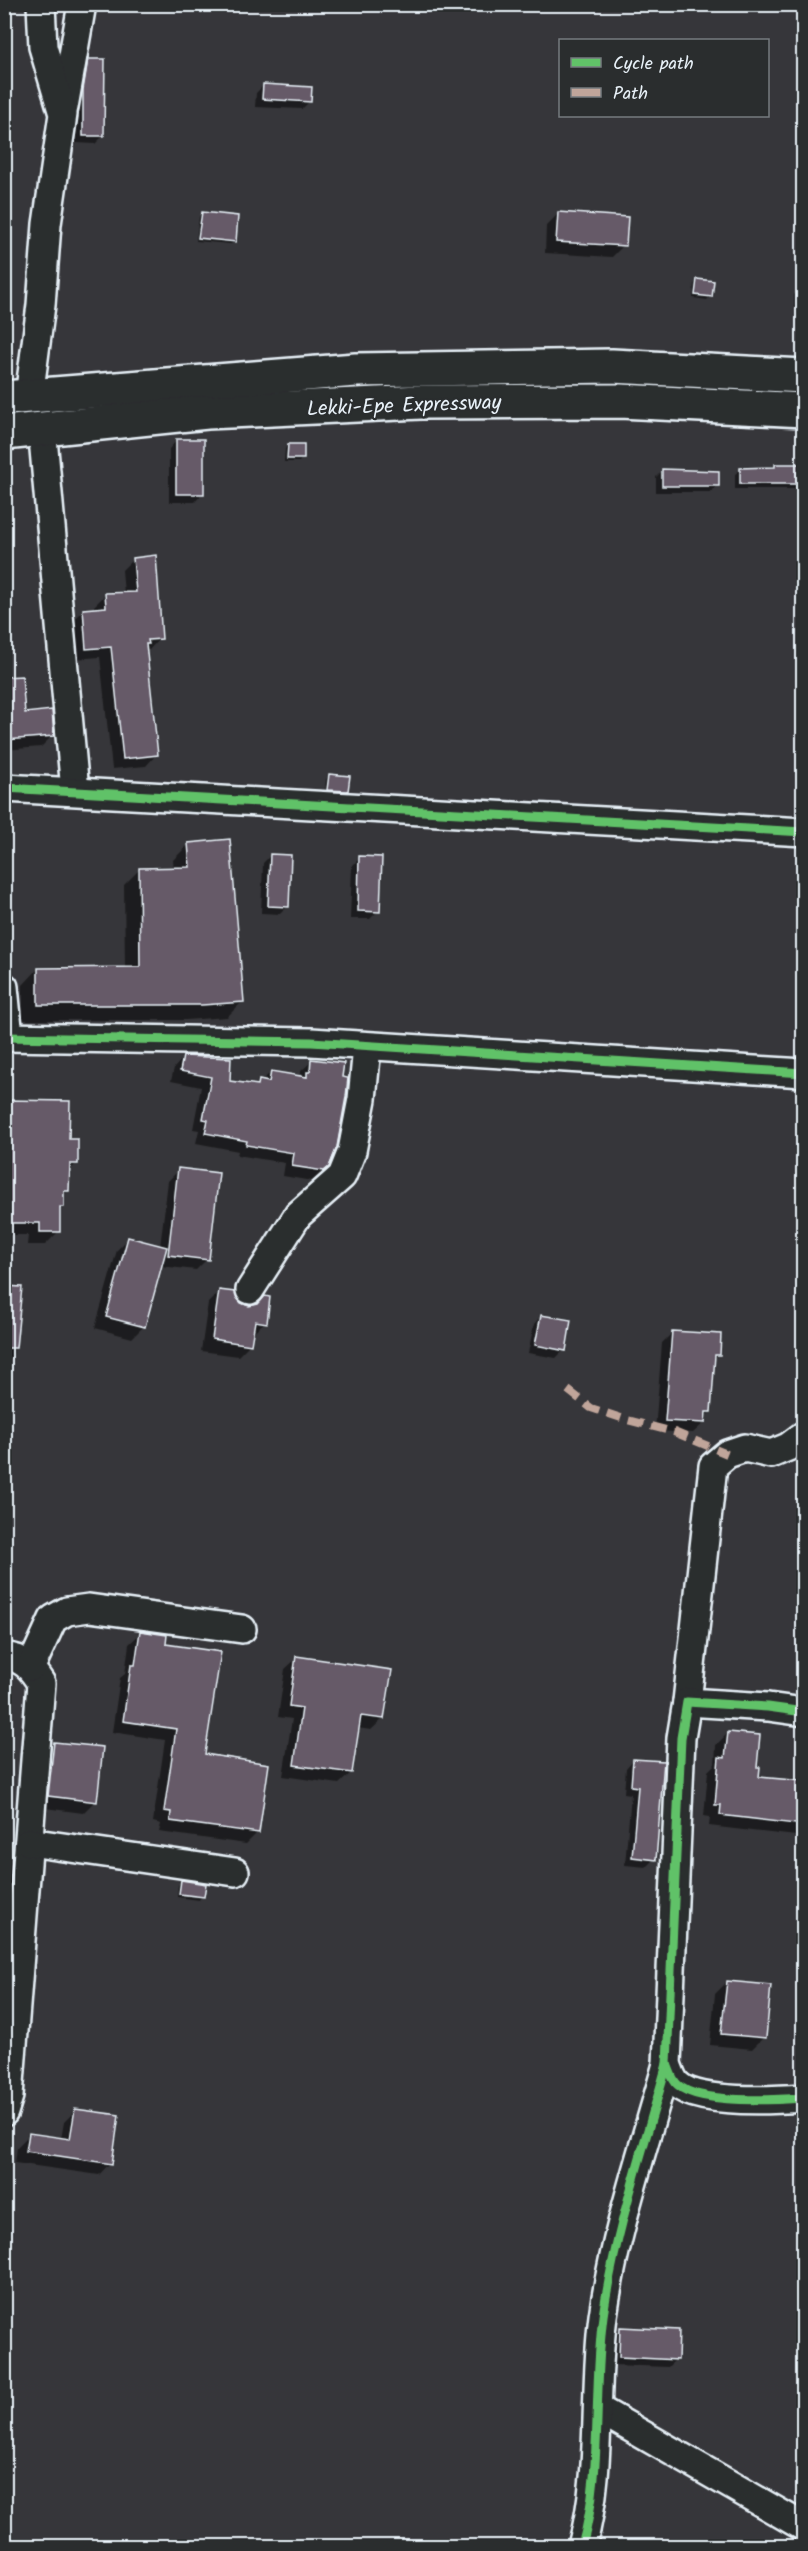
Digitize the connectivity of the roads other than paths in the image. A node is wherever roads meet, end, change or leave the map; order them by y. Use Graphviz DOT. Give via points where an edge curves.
graph roads {
  1 [pos="41,4"];
  2 [pos="82,4"];
  3 [pos="63,114"];
  4 [pos="804,376"];
  5 [pos="17,398"];
  6 [pos="804,410"];
  7 [pos="42,428"];
  8 [pos="4,433"];
  9 [pos="4,788"];
  10 [pos="75,791"];
  11 [pos="804,832"];
  12 [pos="4,987"];
  13 [pos="7,1037"];
  14 [pos="367,1047"];
  15 [pos="804,1073"];
  16 [pos="250,1290"];
  17 [pos="804,1435"];
  18 [pos="242,1629"];
  19 [pos="4,1658"];
  20 [pos="31,1667"];
  21 [pos="687,1702"];
  22 [pos="804,1712"];
  23 [pos="29,1842"];
  24 [pos="235,1872"];
  25 [pos="14,1907"];
  26 [pos="667,2064"];
  27 [pos="804,2098"];
  28 [pos="4,2112"];
  29 [pos="598,2409"];
  30 [pos="804,2527"];
  31 [pos="582,2547"];
  1 -- 3 [label="street" via="43,47"];
  2 -- 3 [label="street"];
  3 -- 5 [label="street" via="47,224 41,305"];
  4 -- 5 [label="highway, Lekki-Epe Expressway" via="612,366 356,370"];
  6 -- 7 [label="highway, Lekki-Epe Expressway" via="620,401 421,402 207,412"];
  7 -- 8 [label="highway, Lekki-Epe Expressway"];
  7 -- 10 [label="street"];
  9 -- 10 [label="street"];
  10 -- 11 [label="street"];
  12 -- 13 [label="street"];
  13 -- 14 [label="street" via="310,1042"];
  14 -- 15 [label="street"];
  14 -- 16 [label="street" via="354,1141 342,1176 298,1215"];
  17 -- 21 [label="street" via="771,1454 745,1448 727,1454 713,1467"];
  18 -- 20 [label="street" via="89,1608 67,1611 53,1618"];
  19 -- 20 [label="street" via="15,1657"];
  20 -- 23 [label="street" via="41,1683"];
  21 -- 22 [label="street"];
  21 -- 26 [label="street" via="681,1738"];
  23 -- 24 [label="street"];
  23 -- 25 [label="street"];
  25 -- 28 [label="street" via="9,2096"];
  26 -- 27 [label="street" via="676,2084 688,2093 716,2098"];
  26 -- 29 [label="street" via="612,2264 603,2318"];
  29 -- 30 [label="street"];
  29 -- 31 [label="street"];
}
